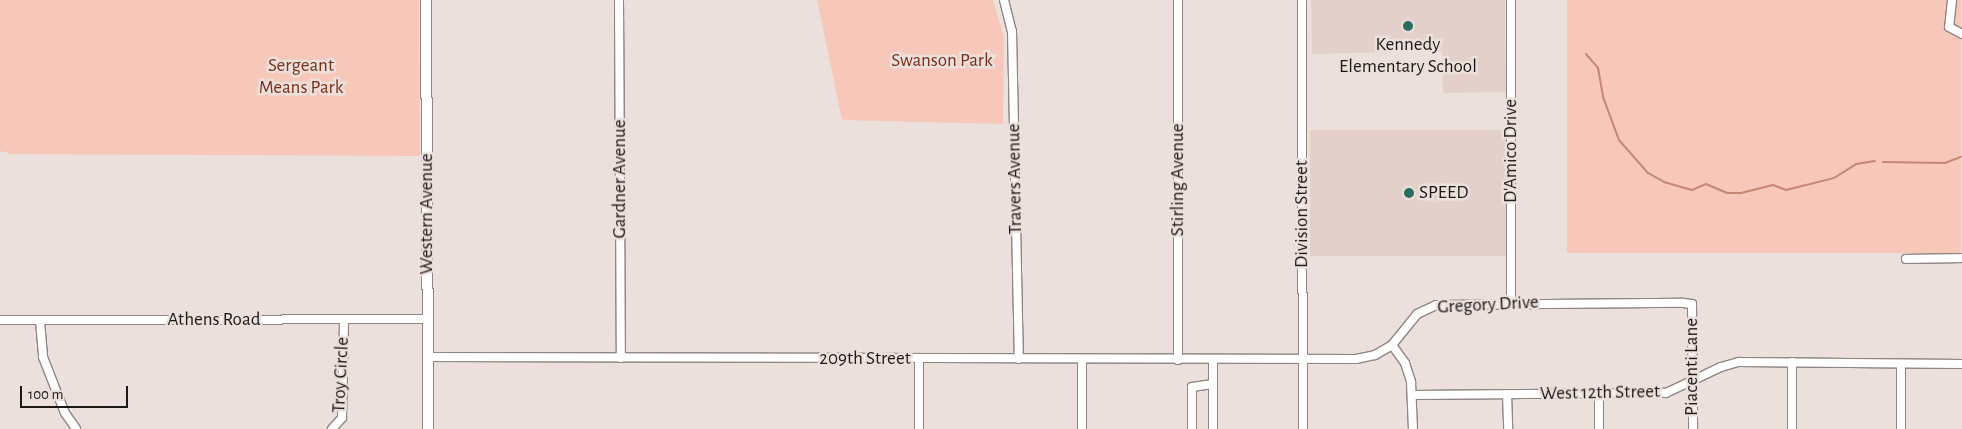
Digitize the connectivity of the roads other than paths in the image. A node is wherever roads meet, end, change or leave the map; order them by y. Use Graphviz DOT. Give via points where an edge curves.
graph roads {
  1 [pos="426,0"];
  2 [pos="619,0"];
  3 [pos="1004,0"];
  4 [pos="1178,0"];
  5 [pos="1302,0"];
  6 [pos="1511,0"];
  7 [pos="1952,0"];
  8 [pos="1962,34"];
  9 [pos="1962,258"];
  10 [pos="1906,259"];
  11 [pos="1511,302"];
  12 [pos="1692,304"];
  13 [pos="428,318"];
  14 [pos="0,320"];
  15 [pos="40,320"];
  16 [pos="344,320"];
  17 [pos="1392,345"];
  18 [pos="428,358"];
  19 [pos="621,358"];
  20 [pos="919,359"];
  21 [pos="1019,359"];
  22 [pos="1213,359"];
  23 [pos="1303,359"];
  24 [pos="1082,360"];
  25 [pos="1178,360"];
  26 [pos="1792,362"];
  27 [pos="1900,364"];
  28 [pos="1962,364"];
  29 [pos="1692,382"];
  30 [pos="1213,384"];
  31 [pos="1507,394"];
  32 [pos="1599,394"];
  33 [pos="1412,395"];
  34 [pos="76,429"];
  35 [pos="332,429"];
  36 [pos="428,429"];
  37 [pos="918,429"];
  38 [pos="1082,429"];
  39 [pos="1192,429"];
  40 [pos="1213,429"];
  41 [pos="1303,429"];
  42 [pos="1413,429"];
  43 [pos="1508,429"];
  44 [pos="1600,429"];
  45 [pos="1693,429"];
  46 [pos="1792,429"];
  47 [pos="1901,429"];
  1 -- 13 [label="main road, Western Avenue"];
  2 -- 19 [label="street, Gardner Avenue"];
  3 -- 21 [label="street, Travers Avenue" via="1012,32"];
  4 -- 25 [label="street, Stirling Avenue"];
  5 -- 23 [label="street, Division Street"];
  6 -- 11 [label="street, D'Amico Drive"];
  7 -- 8 [label="street" via="1950,27"];
  9 -- 10 [label="street"];
  11 -- 12 [label="street, Gregory Drive"];
  11 -- 17 [label="street, Gregory Drive" via="1436,305 1417,314"];
  12 -- 29 [label="street, Piacenti Lane"];
  13 -- 16 [label="street, Athens Road"];
  13 -- 18 [label="main road, Western Avenue"];
  14 -- 15 [label="street, Athens Road"];
  15 -- 16 [label="street, Athens Road"];
  15 -- 34 [label="street" via="43,357 65,413"];
  16 -- 35 [label="street, Troy Circle" via="342,418"];
  17 -- 23 [label="street, Gregory Drive" via="1366,358"];
  17 -- 33 [label="street" via="1408,369"];
  18 -- 19 [label="street, 209th Street"];
  18 -- 36 [label="main road, Western Avenue"];
  19 -- 20 [label="street, 209th Street"];
  20 -- 21 [label="street, 209th Street"];
  20 -- 37 [label="street"];
  21 -- 24 [label="street, 209th Street"];
  22 -- 23 [label="street, 209th Street"];
  22 -- 25 [label="street, 209th Street"];
  22 -- 30 [label="street"];
  23 -- 41 [label="street, Division Street"];
  24 -- 25 [label="street, 209th Street"];
  24 -- 38 [label="street"];
  26 -- 27 [label="street, West 12th Street"];
  26 -- 29 [label="street, West 12th Street" via="1739,362"];
  26 -- 46 [label="street"];
  27 -- 28 [label="street, West 12th Street"];
  27 -- 47 [label="street"];
  29 -- 32 [label="street, West 12th Street" via="1666,393"];
  29 -- 45 [label="street, Piacenti Lane"];
  30 -- 39 [label="street" via="1192,387"];
  30 -- 40 [label="street"];
  31 -- 32 [label="street, West 12th Street"];
  31 -- 33 [label="street, West 12th Street"];
  31 -- 43 [label="street"];
  32 -- 44 [label="street"];
  33 -- 42 [label="street"];
}
